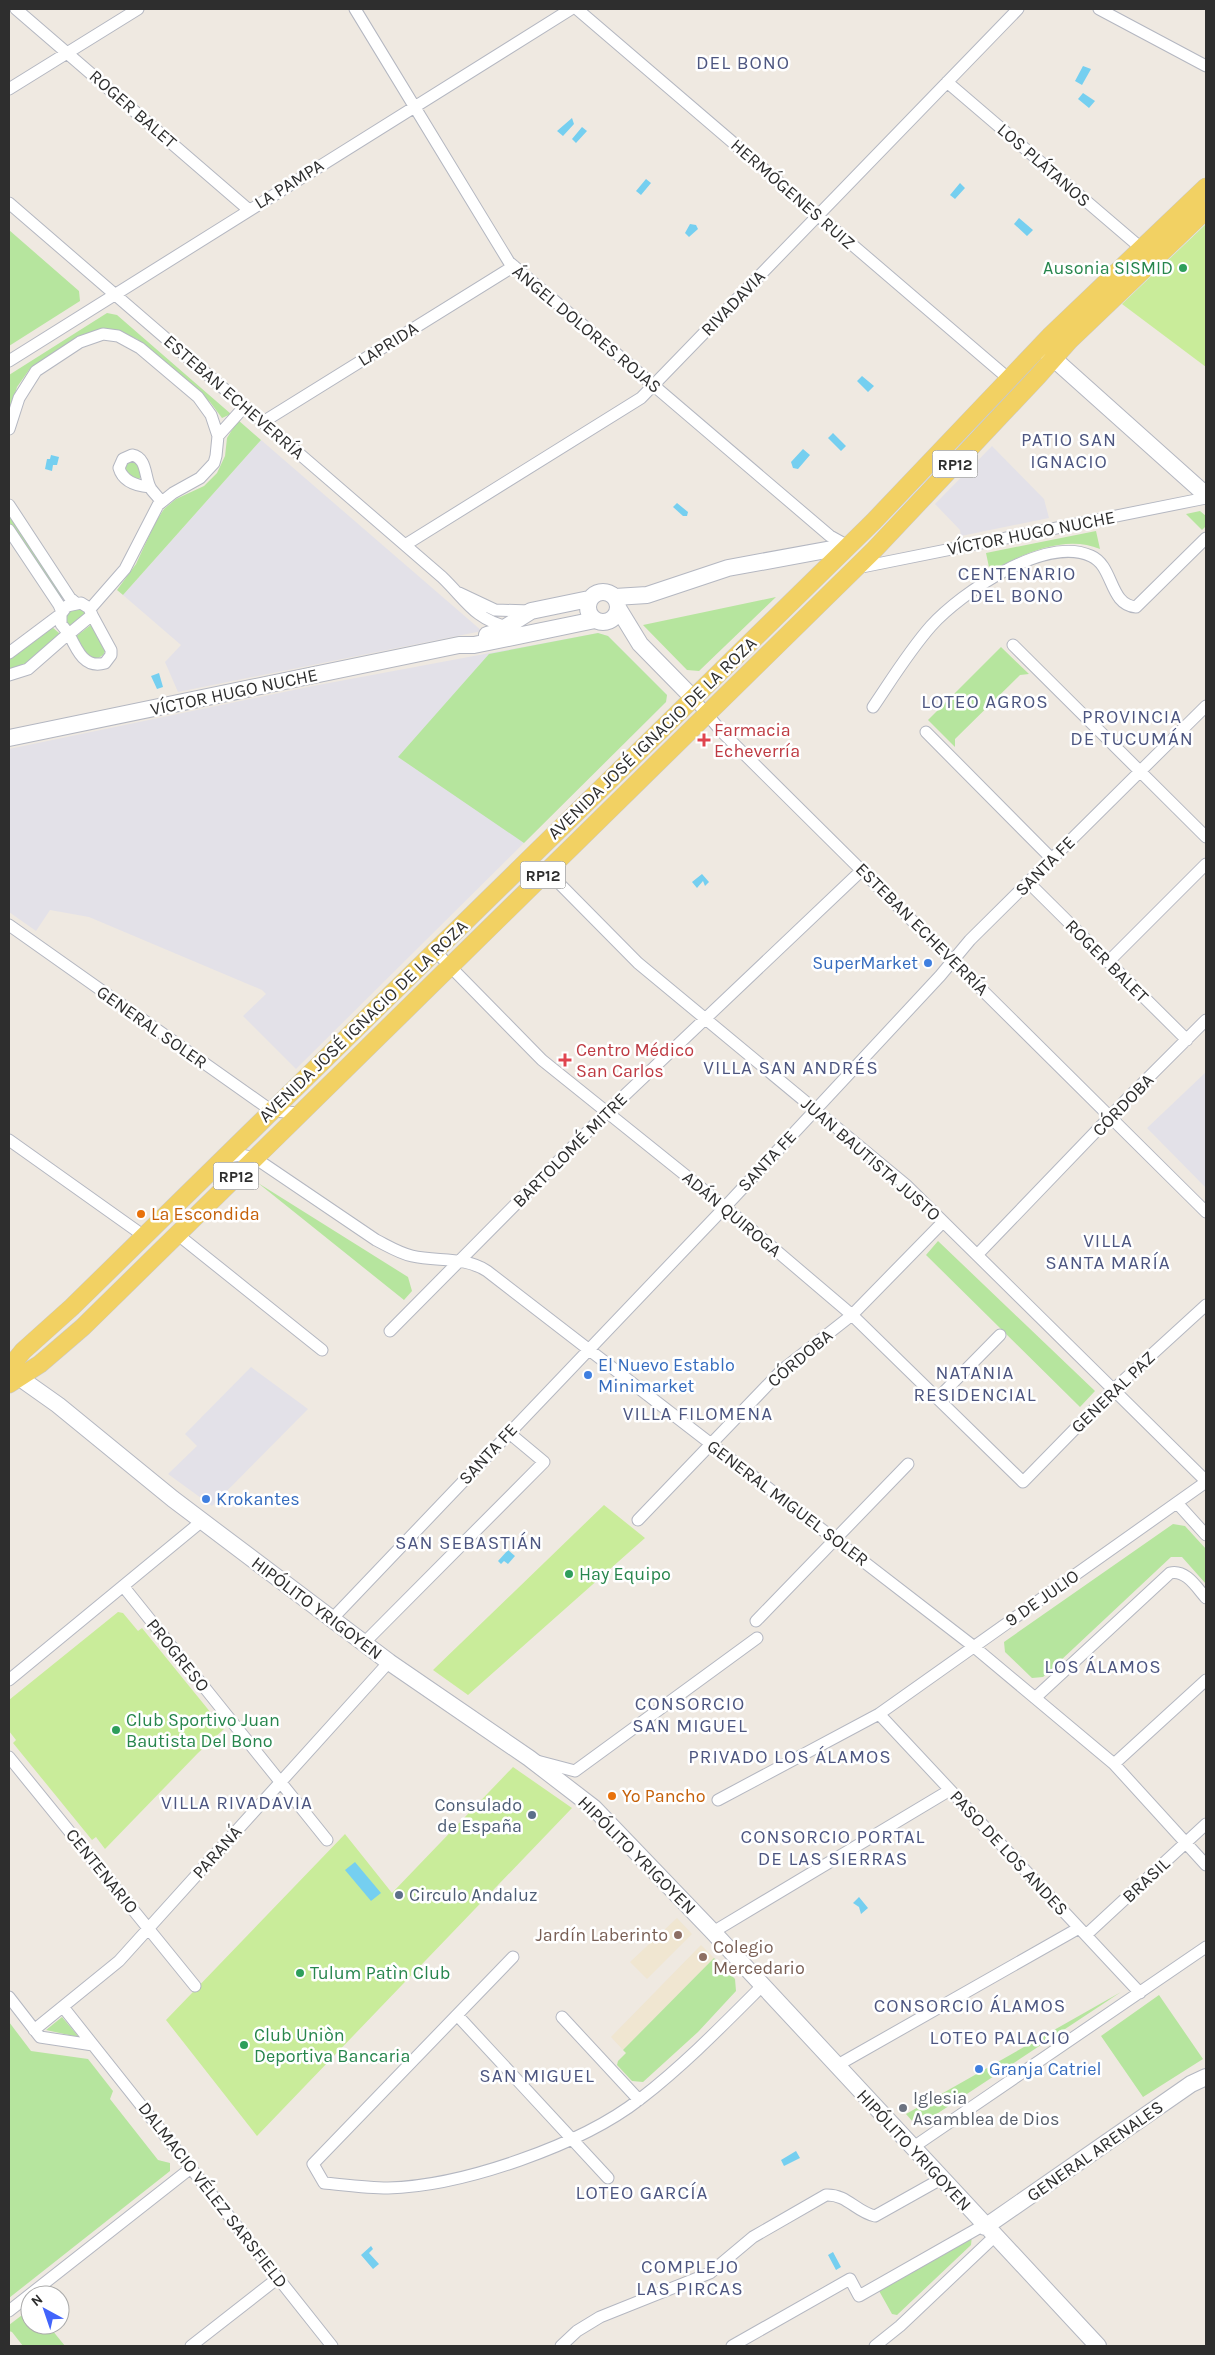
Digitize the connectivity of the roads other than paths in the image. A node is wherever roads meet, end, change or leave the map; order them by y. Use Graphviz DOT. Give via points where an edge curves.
graph roads {
  1 [pos="16,9"];
  2 [pos="138,9"];
  3 [pos="355,9"];
  4 [pos="571,9"];
  5 [pos="577,9"];
  6 [pos="1018,9"];
  7 [pos="1099,9"];
  8 [pos="67,53"];
  9 [pos="1206,66"];
  10 [pos="947,82"];
  11 [pos="9,89"];
  12 [pos="414,106"];
  13 [pos="1206,187"];
  14 [pos="9,203"];
  15 [pos="249,210"];
  16 [pos="1206,210"];
  17 [pos="818,215"];
  18 [pos="1141,248"];
  19 [pos="514,266"];
  20 [pos="115,294"];
  21 [pos="1040,347"];
  22 [pos="1054,359"];
  23 [pos="9,361"];
  24 [pos="1009,379"];
  25 [pos="653,385"];
  26 [pos="245,406"];
  27 [pos="263,422"];
  28 [pos="9,429"];
  29 [pos="218,436"];
  30 [pos="150,487"];
  31 [pos="1206,496"];
  32 [pos="162,501"];
  33 [pos="9,505"];
  34 [pos="9,530"];
  35 [pos="1206,538"];
  36 [pos="406,545"];
  37 [pos="848,546"];
  38 [pos="855,568"];
  39 [pos="459,593"];
  40 [pos="589,599"];
  41 [pos="76,603"];
  42 [pos="616,603"];
  43 [pos="531,611"];
  44 [pos="91,612"];
  45 [pos="61,613"];
  46 [pos="600,621"];
  47 [pos="506,627"];
  48 [pos="531,633"];
  49 [pos="68,634"];
  50 [pos="640,644"];
  51 [pos="459,645"];
  52 [pos="1013,645"];
  53 [pos="9,653"];
  54 [pos="9,676"];
  55 [pos="693,698"];
  56 [pos="1206,706"];
  57 [pos="873,707"];
  58 [pos="708,713"];
  59 [pos="926,732"];
  60 [pos="9,738"];
  61 [pos="1140,772"];
  62 [pos="1206,837"];
  63 [pos="1052,859"];
  64 [pos="1206,864"];
  65 [pos="863,870"];
  66 [pos="546,871"];
  67 [pos="1028,882"];
  68 [pos="9,925"];
  69 [pos="435,951"];
  70 [pos="953,960"];
  71 [pos="1108,962"];
  72 [pos="450,966"];
  73 [pos="705,1019"];
  74 [pos="1206,1020"];
  75 [pos="1187,1040"];
  76 [pos="815,1110"];
  77 [pos="272,1111"];
  78 [pos="607,1112"];
  79 [pos="300,1114"];
  80 [pos="1111,1117"];
  81 [pos="9,1140"];
  82 [pos="225,1157"];
  83 [pos="255,1158"];
  84 [pos="724,1206"];
  85 [pos="1206,1212"];
  86 [pos="943,1222"];
  87 [pos="177,1234"];
  88 [pos="144,1236"];
  89 [pos="977,1255"];
  90 [pos="460,1261"];
  91 [pos="1206,1305"];
  92 [pos="852,1315"];
  93 [pos="390,1331"];
  94 [pos="1000,1335"];
  95 [pos="322,1350"];
  96 [pos="588,1350"];
  97 [pos="11,1375"];
  98 [pos="1114,1389"];
  99 [pos="938,1398"];
  100 [pos="508,1432"];
  101 [pos="711,1444"];
  102 [pos="908,1464"];
  103 [pos="1023,1482"];
  104 [pos="1206,1482"];
  105 [pos="1177,1503"];
  106 [pos="638,1520"];
  107 [pos="202,1521"];
  108 [pos="1206,1535"];
  109 [pos="835,1539"];
  110 [pos="123,1586"];
  111 [pos="1206,1598"];
  112 [pos="332,1619"];
  113 [pos="756,1621"];
  114 [pos="756,1638"];
  115 [pos="364,1644"];
  116 [pos="973,1646"];
  117 [pos="388,1662"];
  118 [pos="9,1680"];
  119 [pos="1206,1680"];
  120 [pos="1035,1698"];
  121 [pos="879,1714"];
  122 [pos="9,1757"];
  123 [pos="528,1758"];
  124 [pos="1114,1764"];
  125 [pos="281,1782"];
  126 [pos="950,1790"];
  127 [pos="718,1800"];
  128 [pos="1206,1824"];
  129 [pos="327,1840"];
  130 [pos="1186,1843"];
  131 [pos="1206,1864"];
  132 [pos="148,1929"];
  133 [pos="1082,1931"];
  134 [pos="713,1932"];
  135 [pos="1206,1947"];
  136 [pos="513,1957"];
  137 [pos="195,1986"];
  138 [pos="762,1986"];
  139 [pos="1140,1993"];
  140 [pos="9,1997"];
  141 [pos="63,2006"];
  142 [pos="457,2015"];
  143 [pos="562,2017"];
  144 [pos="34,2030"];
  145 [pos="93,2045"];
  146 [pos="836,2066"];
  147 [pos="1206,2077"];
  148 [pos="639,2100"];
  149 [pos="572,2139"];
  150 [pos="912,2148"];
  151 [pos="191,2168"];
  152 [pos="608,2178"];
  153 [pos="941,2179"];
  154 [pos="988,2230"];
  155 [pos="278,2278"];
  156 [pos="9,2311"];
  157 [pos="1090,2343"];
  158 [pos="191,2346"];
  159 [pos="332,2346"];
  160 [pos="560,2346"];
  161 [pos="732,2346"];
  162 [pos="874,2346"];
  1 -- 8 [label="street, ROGER BALET"];
  2 -- 8 [label="street"];
  3 -- 12 [label="street, ÁNGEL DOLORES ROJAS"];
  4 -- 12 [label="street, LA PAMPA"];
  5 -- 17 [label="street, HERMÓGENES RUIZ"];
  6 -- 10 [label="street, RIVADAVIA"];
  7 -- 9 [label="street"];
  8 -- 11 [label="street"];
  8 -- 15 [label="street, ROGER BALET"];
  10 -- 17 [label="street, RIVADAVIA"];
  10 -- 18 [label="street, LOS PLÁTANOS"];
  12 -- 15 [label="street, LA PAMPA"];
  12 -- 19 [label="street, ÁNGEL DOLORES ROJAS" via="508,262"];
  13 -- 18 [label="main road, AVENIDA JOSÉ IGNACIO DE LA ROZA / RP12"];
  14 -- 20 [label="street, ESTEBAN ECHEVERRÍA"];
  15 -- 20 [label="street, LA PAMPA"];
  16 -- 22 [label="main road, AVENIDA JOSÉ IGNACIO DE LA ROZA / RP12"];
  17 -- 24 [label="street, HERMÓGENES RUIZ"];
  17 -- 25 [label="street, RIVADAVIA"];
  18 -- 21 [label="main road, AVENIDA JOSÉ IGNACIO DE LA ROZA / RP12"];
  19 -- 25 [label="street, ÁNGEL DOLORES ROJAS"];
  19 -- 27 [label="street, LAPRIDA"];
  20 -- 23 [label="street, LA PAMPA"];
  20 -- 26 [label="street, ESTEBAN ECHEVERRÍA"];
  21 -- 22 [label="street"];
  21 -- 24 [label="main road, AVENIDA JOSÉ IGNACIO DE LA ROZA / RP12"];
  22 -- 31 [label="street"];
  22 -- 38 [label="main road, AVENIDA JOSÉ IGNACIO DE LA ROZA / RP12"];
  24 -- 37 [label="main road, AVENIDA JOSÉ IGNACIO DE LA ROZA / RP12"];
  25 -- 36 [label="street, RIVADAVIA" via="641,398"];
  25 -- 37 [label="street, ÁNGEL DOLORES ROJAS" via="830,536"];
  26 -- 27 [label="street, ESTEBAN ECHEVERRÍA"];
  26 -- 29 [label="street"];
  27 -- 36 [label="street, ESTEBAN ECHEVERRÍA"];
  28 -- 29 [label="street" via="19,398 36,371 80,342 103,334 118,336 133,344 198,397 212,415"];
  29 -- 32 [label="street" via="216,456 206,473"];
  30 -- 32 [label="street"];
  31 -- 38 [label="street, VÍCTOR HUGO NUCHE"];
  32 -- 44 [label="street" via="125,569"];
  33 -- 41 [label="street"];
  34 -- 45 [label="street" via="59,605"];
  35 -- 57 [label="street" via="1136,607 1121,600 1101,561 1082,552 1050,553 1005,572 959,602 932,626"];
  36 -- 39 [label="street, ESTEBAN ECHEVERRÍA"];
  37 -- 42 [label="street" via="728,568 647,596"];
  37 -- 55 [label="main road, AVENIDA JOSÉ IGNACIO DE LA ROZA / RP12"];
  38 -- 58 [label="main road, AVENIDA JOSÉ IGNACIO DE LA ROZA / RP12"];
  39 -- 43 [label="street, ESTEBAN ECHEVERRÍA" via="495,610"];
  39 -- 47 [label="street, ESTEBAN ECHEVERRÍA" via="476,614"];
  40 -- 42 [label="street" via="599,592 610,593"];
  40 -- 43 [label="street, ESTEBAN ECHEVERRÍA"];
  40 -- 46 [label="street" via="588,610"];
  41 -- 44 [label="street" via="86,605"];
  41 -- 45 [label="street" via="66,606"];
  42 -- 46 [label="street" via="614,617"];
  42 -- 50 [label="street, ESTEBAN ECHEVERRÍA"];
  43 -- 47 [label="street, ESTEBAN ECHEVERRÍA"];
  44 -- 49 [label="street"];
  44 -- 49 [label="street" via="111,650 105,662 89,663"];
  45 -- 49 [label="street" via="61,624"];
  45 -- 53 [label="street"];
  46 -- 48 [label="street, ESTEBAN ECHEVERRÍA"];
  46 -- 50 [label="street, ESTEBAN ECHEVERRÍA"];
  47 -- 48 [label="street, ESTEBAN ECHEVERRÍA"];
  47 -- 51 [label="street, VÍCTOR HUGO NUCHE"];
  48 -- 51 [label="street, VÍCTOR HUGO NUCHE"];
  49 -- 54 [label="street" via="28,669"];
  50 -- 55 [label="street, ESTEBAN ECHEVERRÍA"];
  51 -- 60 [label="street, VÍCTOR HUGO NUCHE"];
  52 -- 61 [label="street"];
  55 -- 58 [label="street, ESTEBAN ECHEVERRÍA"];
  55 -- 69 [label="main road, AVENIDA JOSÉ IGNACIO DE LA ROZA / RP12"];
  56 -- 61 [label="street, SANTA FE"];
  58 -- 65 [label="street, ESTEBAN ECHEVERRÍA" via="722,732"];
  58 -- 66 [label="main road, AVENIDA JOSÉ IGNACIO DE LA ROZA / RP12"];
  59 -- 63 [label="street"];
  61 -- 62 [label="street"];
  61 -- 63 [label="street, SANTA FE"];
  63 -- 67 [label="street, SANTA FE"];
  64 -- 71 [label="street"];
  65 -- 70 [label="street, ESTEBAN ECHEVERRÍA"];
  65 -- 73 [label="street, BARTOLOMÉ MITRE"];
  66 -- 72 [label="main road, AVENIDA JOSÉ IGNACIO DE LA ROZA / RP12"];
  66 -- 73 [label="street, JUAN BAUTISTA JUSTO" via="638,963"];
  67 -- 70 [label="street, SANTA FE"];
  67 -- 71 [label="street, ROGER BALET"];
  68 -- 77 [label="street, GENERAL SOLER"];
  69 -- 72 [label="street, ADÁN QUIROGA"];
  69 -- 77 [label="main road, AVENIDA JOSÉ IGNACIO DE LA ROZA / RP12"];
  70 -- 76 [label="street, SANTA FE"];
  70 -- 80 [label="street, ESTEBAN ECHEVERRÍA"];
  71 -- 75 [label="street, ROGER BALET"];
  72 -- 78 [label="street, ADÁN QUIROGA" via="542,1060"];
  72 -- 79 [label="main road, AVENIDA JOSÉ IGNACIO DE LA ROZA / RP12"];
  73 -- 76 [label="street, JUAN BAUTISTA JUSTO"];
  73 -- 78 [label="street, BARTOLOMÉ MITRE"];
  74 -- 75 [label="street, CÓRDOBA"];
  75 -- 80 [label="street, CÓRDOBA"];
  76 -- 84 [label="street, SANTA FE"];
  76 -- 86 [label="street, JUAN BAUTISTA JUSTO" via="906,1184"];
  77 -- 79 [label="street, GENERAL SOLER"];
  77 -- 82 [label="main road, AVENIDA JOSÉ IGNACIO DE LA ROZA / RP12"];
  78 -- 84 [label="street, ADÁN QUIROGA"];
  78 -- 90 [label="street, BARTOLOMÉ MITRE"];
  79 -- 83 [label="main road, AVENIDA JOSÉ IGNACIO DE LA ROZA / RP12"];
  80 -- 85 [label="street, ESTEBAN ECHEVERRÍA"];
  80 -- 89 [label="street, CÓRDOBA"];
  81 -- 88 [label="street"];
  82 -- 83 [label="street" via="241,1155"];
  82 -- 88 [label="main road, AVENIDA JOSÉ IGNACIO DE LA ROZA / RP12"];
  83 -- 87 [label="main road, AVENIDA JOSÉ IGNACIO DE LA ROZA / RP12"];
  83 -- 90 [label="street, GENERAL MIGUEL SOLER" via="395,1250 417,1257"];
  84 -- 92 [label="street, ADÁN QUIROGA"];
  84 -- 96 [label="street, SANTA FE"];
  86 -- 89 [label="street, JUAN BAUTISTA JUSTO"];
  86 -- 92 [label="street, CÓRDOBA"];
  87 -- 95 [label="street"];
  87 -- 97 [label="main road, AVENIDA JOSÉ IGNACIO DE LA ROZA / RP12" via="83,1327 40,1364"];
  88 -- 97 [label="main road, AVENIDA JOSÉ IGNACIO DE LA ROZA / RP12" via="23,1351"];
  89 -- 98 [label="street, JUAN BAUTISTA JUSTO"];
  90 -- 93 [label="street, BARTOLOMÉ MITRE"];
  90 -- 96 [label="street, GENERAL MIGUEL SOLER" via="487,1271"];
  91 -- 98 [label="street, GENERAL PAZ"];
  92 -- 99 [label="street, ADÁN QUIROGA"];
  92 -- 101 [label="street, CÓRDOBA" via="782,1370"];
  94 -- 99 [label="street"];
  96 -- 100 [label="street, SANTA FE"];
  96 -- 101 [label="street, GENERAL MIGUEL SOLER"];
  97 -- 107 [label="street, HIPÓLITO YRIGOYEN" via="58,1404"];
  98 -- 103 [label="street, GENERAL PAZ"];
  98 -- 104 [label="street, JUAN BAUTISTA JUSTO"];
  99 -- 103 [label="street, ADÁN QUIROGA"];
  100 -- 112 [label="street, SANTA FE"];
  100 -- 115 [label="street" via="544,1462"];
  101 -- 106 [label="street, CÓRDOBA"];
  101 -- 109 [label="street, GENERAL MIGUEL SOLER"];
  102 -- 109 [label="street"];
  104 -- 105 [label="street, 9 DE JULIO"];
  105 -- 108 [label="street"];
  105 -- 116 [label="street, 9 DE JULIO"];
  107 -- 110 [label="street"];
  107 -- 112 [label="street, HIPÓLITO YRIGOYEN"];
  109 -- 113 [label="street"];
  109 -- 116 [label="street, GENERAL MIGUEL SOLER"];
  110 -- 118 [label="street"];
  110 -- 125 [label="street, PROGRESO"];
  111 -- 120 [label="street" via="1186,1576 1175,1572 1165,1576"];
  112 -- 115 [label="street, HIPÓLITO YRIGOYEN"];
  114 -- 123 [label="street" via="575,1770"];
  115 -- 117 [label="street, HIPÓLITO YRIGOYEN"];
  116 -- 120 [label="street, GENERAL MIGUEL SOLER"];
  116 -- 121 [label="street, 9 DE JULIO"];
  117 -- 123 [label="street, HIPÓLITO YRIGOYEN"];
  117 -- 125 [label="street, PARANÁ"];
  119 -- 124 [label="street"];
  120 -- 124 [label="street, GENERAL MIGUEL SOLER"];
  121 -- 126 [label="street, PASO DE LOS ANDES"];
  121 -- 127 [label="street, 9 DE JULIO"];
  122 -- 132 [label="street, CENTENARIO"];
  123 -- 134 [label="street, HIPÓLITO YRIGOYEN" via="605,1818"];
  124 -- 130 [label="street, GENERAL MIGUEL SOLER"];
  125 -- 129 [label="street, PROGRESO"];
  125 -- 132 [label="street, PARANÁ"];
  126 -- 133 [label="street, PASO DE LOS ANDES"];
  126 -- 134 [label="street"];
  128 -- 130 [label="street, BRASIL"];
  130 -- 131 [label="street, GENERAL MIGUEL SOLER"];
  130 -- 133 [label="street, BRASIL"];
  132 -- 137 [label="street, CENTENARIO"];
  132 -- 141 [label="street, PARANÁ" via="119,1961"];
  133 -- 139 [label="street, PASO DE LOS ANDES"];
  133 -- 146 [label="street, BRASIL"];
  134 -- 138 [label="street, HIPÓLITO YRIGOYEN"];
  135 -- 139 [label="street"];
  136 -- 142 [label="street"];
  138 -- 146 [label="street, HIPÓLITO YRIGOYEN"];
  138 -- 148 [label="street" via="690,2059"];
  139 -- 150 [label="street"];
  140 -- 144 [label="street"];
  141 -- 144 [label="street, PARANÁ"];
  141 -- 145 [label="street, DALMACIO VÉLEZ SARSFIELD"];
  142 -- 149 [label="street"];
  142 -- 149 [label="street" via="313,2164 324,2183 389,2188 468,2176"];
  143 -- 148 [label="street"];
  144 -- 145 [label="street" via="40,2037"];
  145 -- 151 [label="street, DALMACIO VÉLEZ SARSFIELD"];
  146 -- 150 [label="street, HIPÓLITO YRIGOYEN"];
  147 -- 154 [label="street, GENERAL ARENALES"];
  148 -- 149 [label="street"];
  149 -- 152 [label="street"];
  150 -- 153 [label="street, HIPÓLITO YRIGOYEN"];
  151 -- 155 [label="street, DALMACIO VÉLEZ SARSFIELD"];
  151 -- 156 [label="street"];
  153 -- 154 [label="street, HIPÓLITO YRIGOYEN"];
  153 -- 160 [label="street" via="875,2216 840,2196 826,2195 753,2237 710,2273 600,2317"];
  154 -- 157 [label="street, HIPÓLITO YRIGOYEN"];
  154 -- 161 [label="street" via="859,2296 850,2279"];
  154 -- 162 [label="street" via="900,2326"];
  155 -- 158 [label="street"];
  155 -- 159 [label="street, DALMACIO VÉLEZ SARSFIELD"];
}
